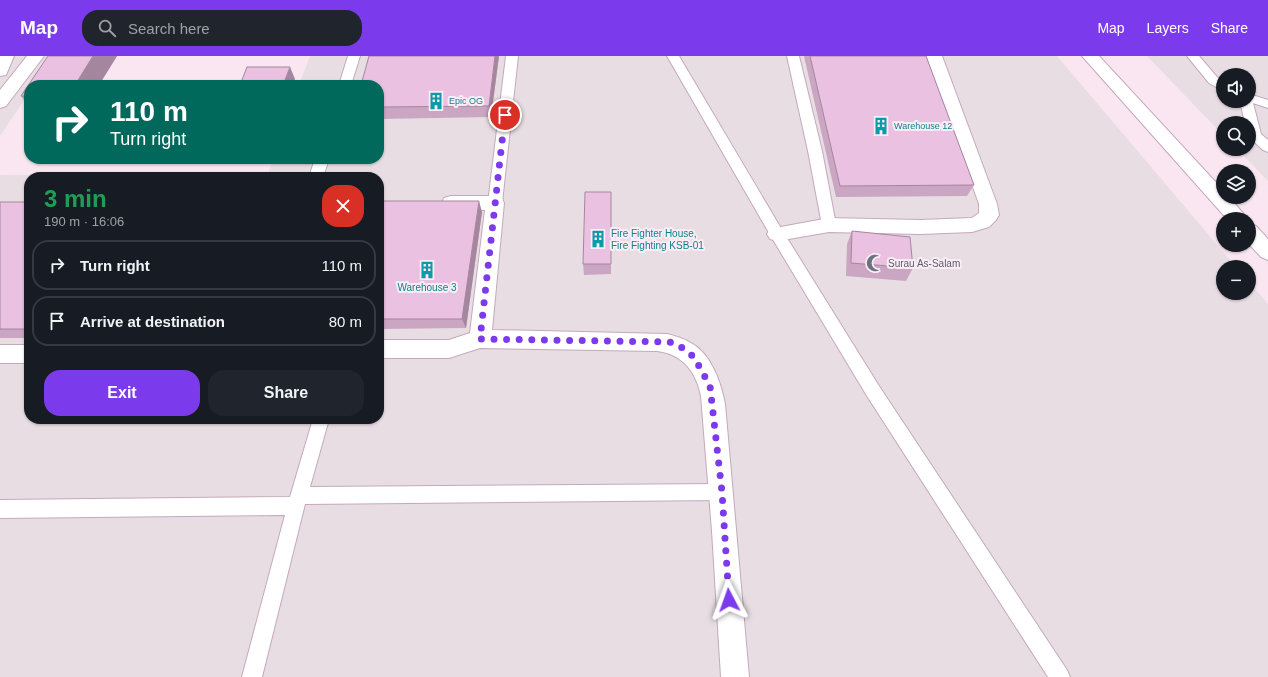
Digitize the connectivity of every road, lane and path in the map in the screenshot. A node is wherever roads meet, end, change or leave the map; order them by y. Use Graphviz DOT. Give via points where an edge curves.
graph roads {
  1 [pos="6,56"];
  2 [pos="36,56"];
  3 [pos="354,56"];
  4 [pos="512,56"];
  5 [pos="674,56"];
  6 [pos="793,56"];
  7 [pos="934,56"];
  8 [pos="1090,56"];
  9 [pos="1193,56"];
  10 [pos="0,71"];
  11 [pos="347,80"];
  12 [pos="1216,81"];
  13 [pos="1256,100"];
  14 [pos="0,102"];
  15 [pos="1268,104"];
  16 [pos="1248,108"];
  17 [pos="1268,147"];
  18 [pos="494,203"];
  19 [pos="433,204"];
  20 [pos="1232,212"];
  21 [pos="829,225"];
  22 [pos="777,234"];
  23 [pos="1256,239"];
  24 [pos="1268,252"];
  25 [pos="480,339"];
  26 [pos="384,349"];
  27 [pos="0,354"];
  28 [pos="24,354"];
  29 [pos="320,424"];
  30 [pos="722,492"];
  31 [pos="298,501"];
  32 [pos="0,509"];
  33 [pos="252,677"];
  34 [pos="735,677"];
  35 [pos="1060,677"];
  1 -- 10 [label="street"];
  2 -- 14 [label="street"];
  3 -- 11 [label="lane"];
  4 -- 18 [label="lane"];
  5 -- 22 [label="lane"];
  6 -- 21 [label="lane"];
  7 -- 21 [label="street" via="988,204 989,215 982,222 972,225"];
  8 -- 20 [label="street"];
  9 -- 12 [label="lane"];
  13 -- 15 [label="lane"];
  16 -- 17 [label="lane" via="1255,136"];
  18 -- 19 [label="street"];
  18 -- 25 [label="street"];
  21 -- 22 [label="street"];
  22 -- 35 [label="lane" via="873,391"];
  23 -- 24 [label="street"];
  25 -- 26 [label="street" via="449,349"];
  25 -- 30 [label="street" via="670,342 681,347 694,357 710,386"];
  27 -- 28 [label="street"];
  29 -- 31 [label="lane"];
  30 -- 31 [label="lane"];
  30 -- 34 [label="street"];
  31 -- 32 [label="lane"];
  31 -- 33 [label="lane"];
}
